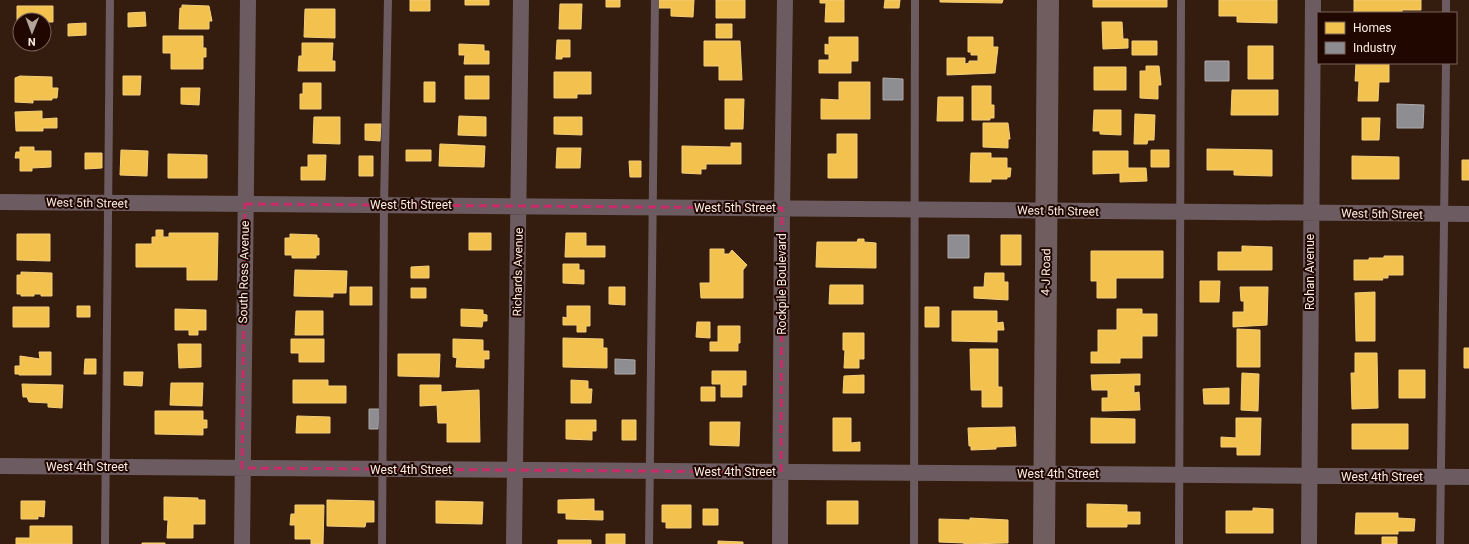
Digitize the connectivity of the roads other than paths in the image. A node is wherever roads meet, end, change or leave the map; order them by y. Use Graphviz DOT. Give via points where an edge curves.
graph roads {
  1 [pos="110,0"];
  2 [pos="248,0"];
  3 [pos="388,0"];
  4 [pos="522,0"];
  5 [pos="655,0"];
  6 [pos="785,0"];
  7 [pos="916,0"];
  8 [pos="1048,0"];
  9 [pos="1181,0"];
  10 [pos="1313,0"];
  11 [pos="1446,0"];
  12 [pos="1446,12"];
  13 [pos="1446,64"];
  14 [pos="0,202"];
  15 [pos="108,203"];
  16 [pos="245,204"];
  17 [pos="384,205"];
  18 [pos="519,206"];
  19 [pos="652,208"];
  20 [pos="782,208"];
  21 [pos="915,210"];
  22 [pos="1047,211"];
  23 [pos="1180,212"];
  24 [pos="1310,213"];
  25 [pos="1445,214"];
  26 [pos="1469,214"];
  27 [pos="0,466"];
  28 [pos="105,467"];
  29 [pos="242,468"];
  30 [pos="382,469"];
  31 [pos="515,470"];
  32 [pos="649,471"];
  33 [pos="781,472"];
  34 [pos="915,473"];
  35 [pos="1044,474"];
  36 [pos="1180,474"];
  37 [pos="1310,476"];
  38 [pos="1440,477"];
  39 [pos="1469,477"];
  40 [pos="105,544"];
  41 [pos="242,544"];
  42 [pos="382,544"];
  43 [pos="514,544"];
  44 [pos="649,544"];
  45 [pos="780,544"];
  46 [pos="914,544"];
  47 [pos="1044,544"];
  48 [pos="1179,544"];
  49 [pos="1309,544"];
  50 [pos="1440,544"];
  1 -- 15 [label="lane"];
  2 -- 16 [label="street, South Ross Avenue"];
  3 -- 17 [label="lane"];
  4 -- 18 [label="street, Richards Avenue"];
  5 -- 19 [label="lane"];
  6 -- 20 [label="street, Rockpile Boulevard"];
  7 -- 21 [label="lane"];
  8 -- 22 [label="main road, 4-J Road"];
  9 -- 23 [label="lane"];
  10 -- 24 [label="street, Rohan Avenue"];
  11 -- 12 [label="lane"];
  13 -- 25 [label="lane"];
  14 -- 15 [label="street, West 5th Street"];
  15 -- 16 [label="street, West 5th Street"];
  15 -- 28 [label="lane"];
  16 -- 17 [label="street, West 5th Street"];
  16 -- 29 [label="street, South Ross Avenue"];
  17 -- 18 [label="street, West 5th Street"];
  17 -- 30 [label="lane"];
  18 -- 19 [label="street, West 5th Street"];
  18 -- 31 [label="street, Richards Avenue"];
  19 -- 20 [label="street, West 5th Street"];
  19 -- 32 [label="lane"];
  20 -- 21 [label="street, West 5th Street"];
  20 -- 33 [label="street, Rockpile Boulevard"];
  21 -- 22 [label="street, West 5th Street"];
  21 -- 34 [label="lane"];
  22 -- 23 [label="street, West 5th Street"];
  22 -- 35 [label="main road, 4-J Road"];
  23 -- 24 [label="street, West 5th Street"];
  23 -- 36 [label="lane"];
  24 -- 25 [label="street, West 5th Street"];
  24 -- 37 [label="street, Rohan Avenue"];
  25 -- 26 [label="street, West 5th Street"];
  25 -- 38 [label="lane"];
  27 -- 28 [label="street, West 4th Street"];
  28 -- 29 [label="street, West 4th Street"];
  28 -- 40 [label="lane"];
  29 -- 30 [label="street, West 4th Street"];
  29 -- 41 [label="street, South Ross Avenue"];
  30 -- 31 [label="street, West 4th Street"];
  30 -- 42 [label="lane"];
  31 -- 32 [label="street, West 4th Street"];
  31 -- 43 [label="street, Richards Avenue"];
  32 -- 33 [label="street, West 4th Street"];
  32 -- 44 [label="lane"];
  33 -- 34 [label="street, West 4th Street"];
  33 -- 45 [label="street, Rockpile Boulevard"];
  34 -- 35 [label="street, West 4th Street"];
  34 -- 46 [label="lane"];
  35 -- 36 [label="street, West 4th Street"];
  35 -- 47 [label="main road, 4-J Road"];
  36 -- 37 [label="street, West 4th Street"];
  36 -- 48 [label="lane"];
  37 -- 38 [label="street, West 4th Street"];
  37 -- 49 [label="street, Rohan Avenue"];
  38 -- 39 [label="street, West 4th Street"];
  38 -- 50 [label="lane"];
}
